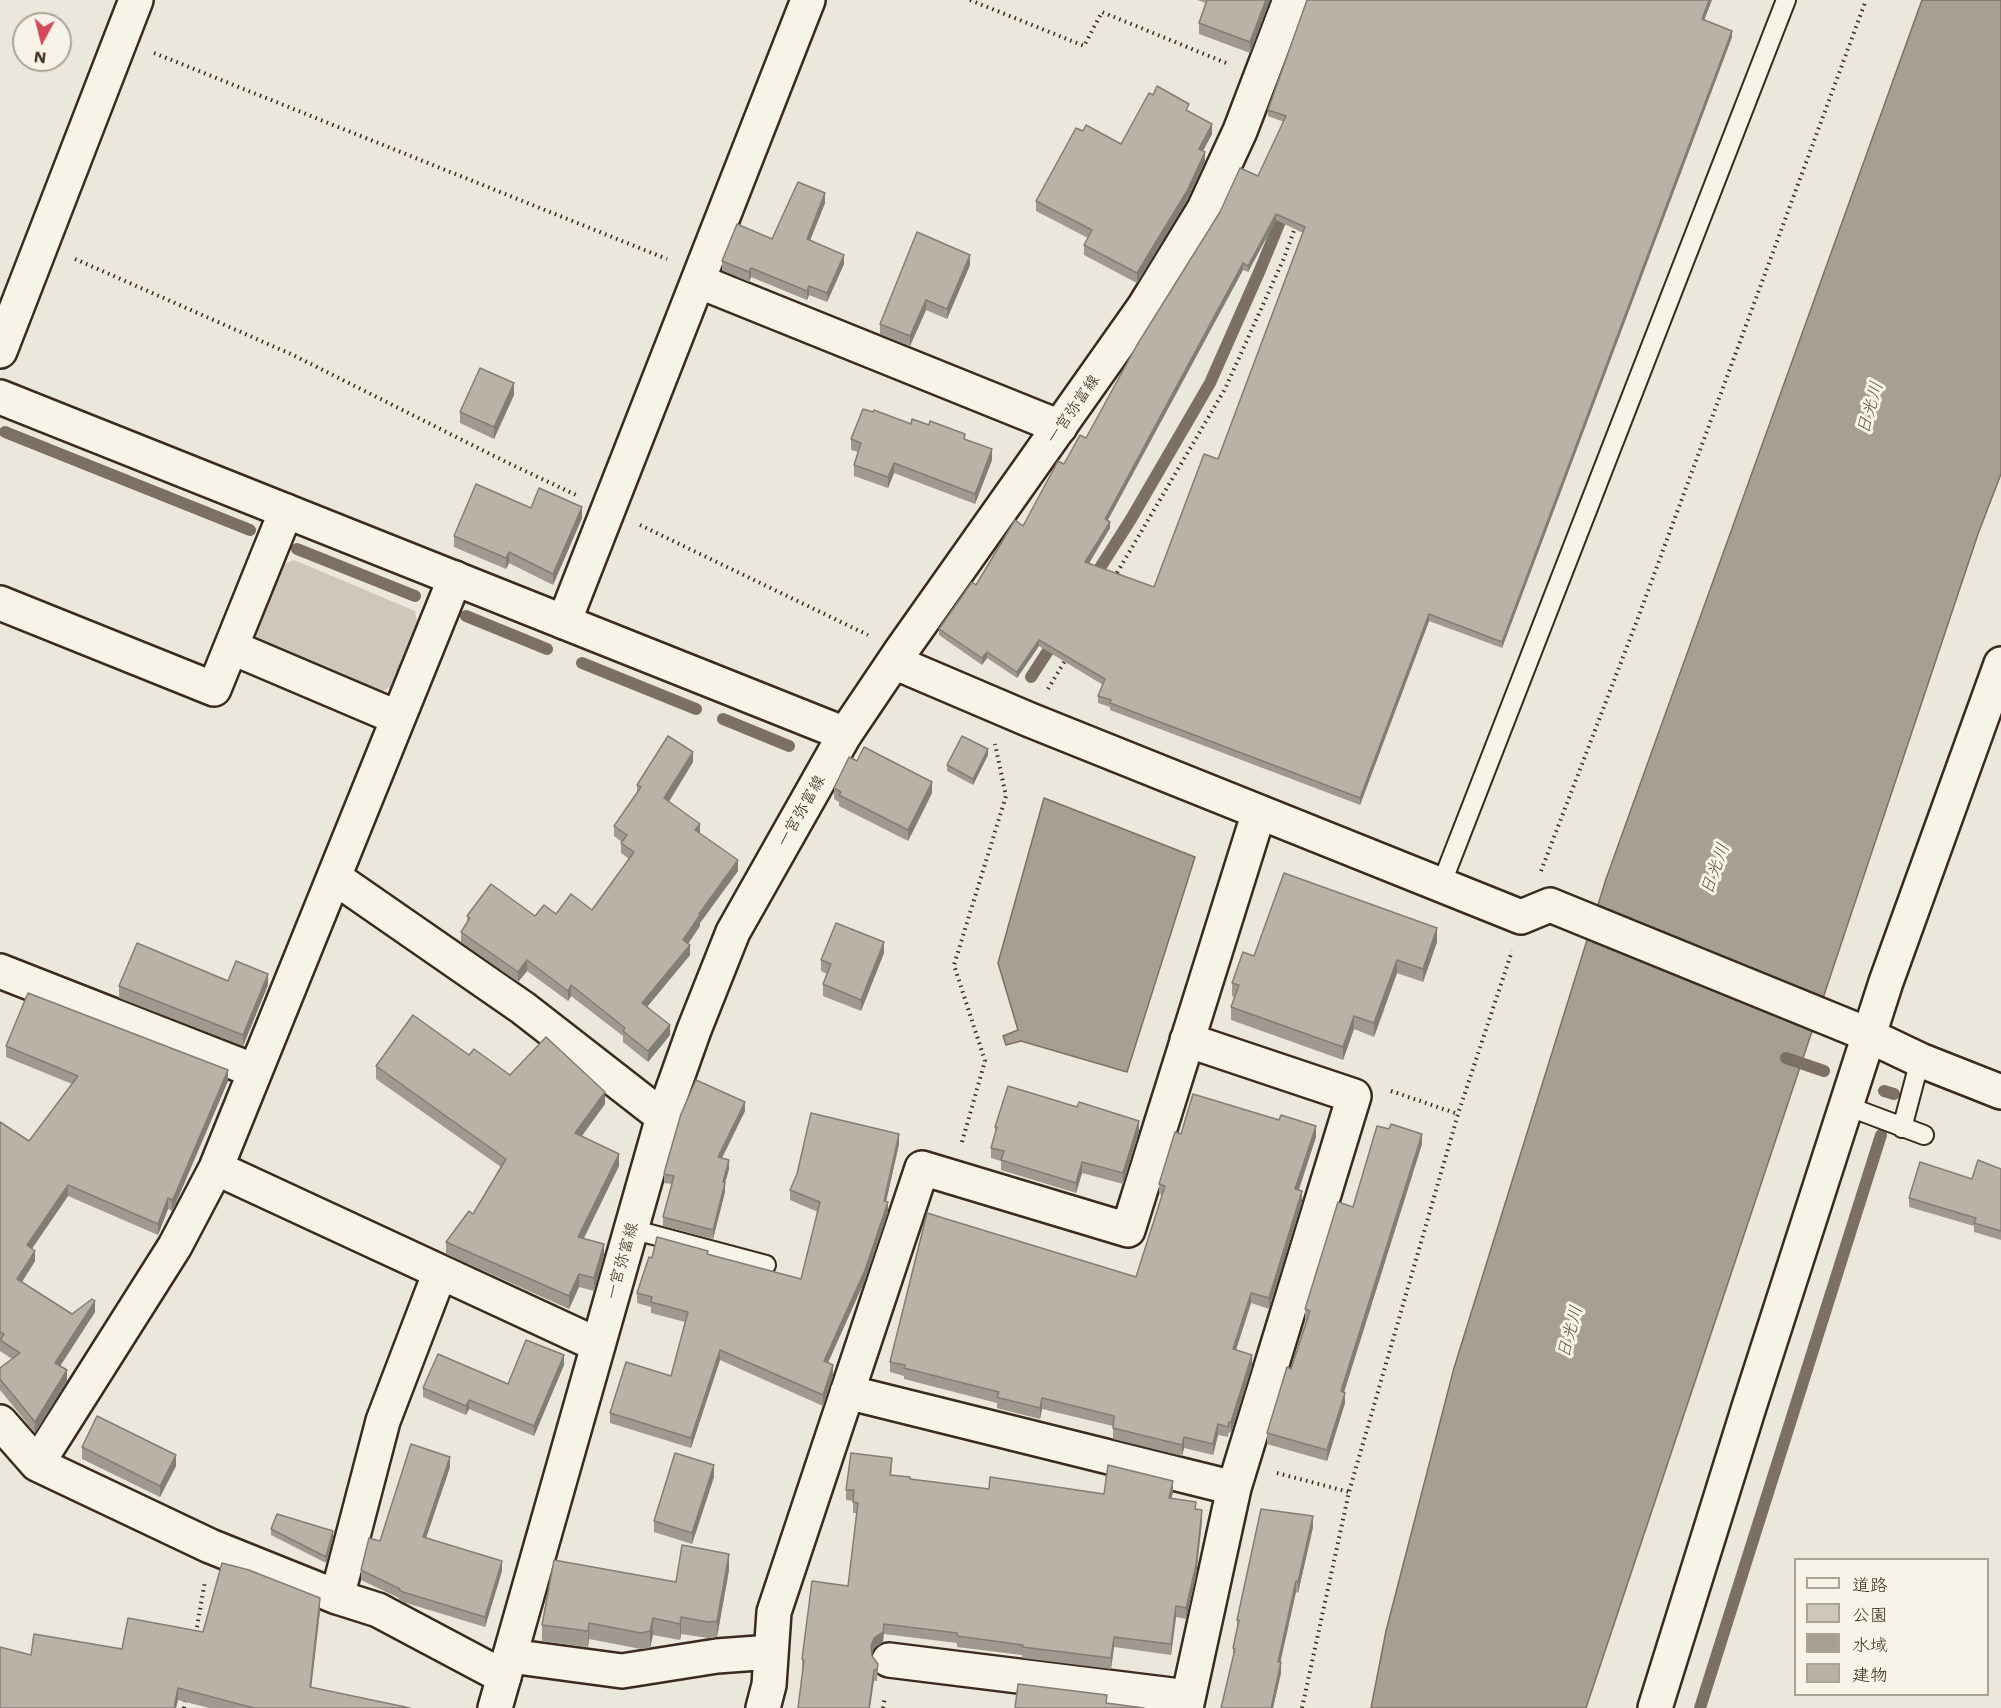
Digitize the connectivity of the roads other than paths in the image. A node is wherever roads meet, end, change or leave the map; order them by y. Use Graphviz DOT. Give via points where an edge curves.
graph roads {
  1 [pos="136,0"];
  2 [pos="808,0"];
  3 [pos="1290,0"];
  4 [pos="1785,0"];
  5 [pos="700,277"];
  6 [pos="0,351"];
  7 [pos="0,397"];
  8 [pos="1060,427"];
  9 [pos="286,511"];
  10 [pos="455,578"];
  11 [pos="0,603"];
  12 [pos="564,622"];
  13 [pos="231,647"];
  14 [pos="897,657"];
  15 [pos="2001,664"];
  16 [pos="398,718"];
  17 [pos="845,734"];
  18 [pos="1259,812"];
  19 [pos="334,877"];
  20 [pos="1441,885"];
  21 [pos="0,971"];
  22 [pos="1863,1033"];
  23 [pos="1187,1040"];
  24 [pos="1918,1066"];
  25 [pos="255,1071"];
  26 [pos="2001,1092"];
  27 [pos="1847,1106"];
  28 [pos="663,1117"];
  29 [pos="1904,1119"];
  30 [pos="1924,1135"];
  31 [pos="216,1168"];
  32 [pos="631,1228"];
  33 [pos="766,1265"];
  34 [pos="440,1272"];
  35 [pos="598,1346"];
  36 [pos="847,1392"];
  37 [pos="0,1422"];
  38 [pos="37,1464"];
  39 [pos="1238,1476"];
  40 [pos="337,1597"];
  41 [pos="771,1652"];
  42 [pos="889,1660"];
  43 [pos="507,1667"];
  44 [pos="1187,1703"];
  45 [pos="495,1708"];
  46 [pos="763,1708"];
  47 [pos="1655,1708"];
  1 -- 6 [label="street"];
  2 -- 5 [label="street"];
  3 -- 8 [label="street, 一宮弥富線" via="1240,131 1204,209 1144,307"];
  4 -- 20 [label="lane"];
  5 -- 8 [label="street"];
  5 -- 12 [label="street"];
  7 -- 9 [label="street"];
  8 -- 14 [label="street, 一宮弥富線"];
  9 -- 10 [label="street"];
  9 -- 13 [label="street"];
  10 -- 12 [label="street"];
  10 -- 16 [label="street"];
  11 -- 13 [label="street" via="214,689"];
  12 -- 17 [label="street"];
  13 -- 16 [label="street"];
  14 -- 17 [label="street, 一宮弥富線"];
  14 -- 18 [label="street" via="1030,720"];
  15 -- 22 [label="street" via="1886,982"];
  16 -- 19 [label="street"];
  17 -- 28 [label="street, 一宮弥富線" via="733,932"];
  18 -- 20 [label="street"];
  18 -- 23 [label="street"];
  19 -- 25 [label="street"];
  19 -- 28 [label="street" via="523,1008"];
  20 -- 22 [label="street" via="1535,911"];
  21 -- 25 [label="street"];
  22 -- 24 [label="street"];
  22 -- 27 [label="street"];
  23 -- 36 [label="street" via="1128,1230 922,1168"];
  23 -- 39 [label="street" via="1354,1096"];
  24 -- 26 [label="street"];
  24 -- 29 [label="lane"];
  25 -- 31 [label="street"];
  27 -- 29 [label="lane"];
  27 -- 47 [label="street"];
  28 -- 32 [label="street, 一宮弥富線"];
  29 -- 30 [label="lane"];
  31 -- 34 [label="street"];
  31 -- 38 [label="street" via="175,1246"];
  32 -- 33 [label="lane"];
  32 -- 35 [label="street, 一宮弥富線"];
  34 -- 35 [label="street"];
  34 -- 40 [label="street" via="383,1421"];
  35 -- 43 [label="street, 一宮弥富線"];
  36 -- 39 [label="street"];
  36 -- 41 [label="street" via="774,1612"];
  37 -- 38 [label="street"];
  38 -- 40 [label="street" via="210,1546"];
  39 -- 44 [label="street"];
  40 -- 43 [label="street" via="378,1610"];
  41 -- 43 [label="street" via="622,1671"];
  41 -- 46 [label="street"];
  42 -- 44 [label="street"];
  43 -- 45 [label="street, 一宮弥富線"];
}
